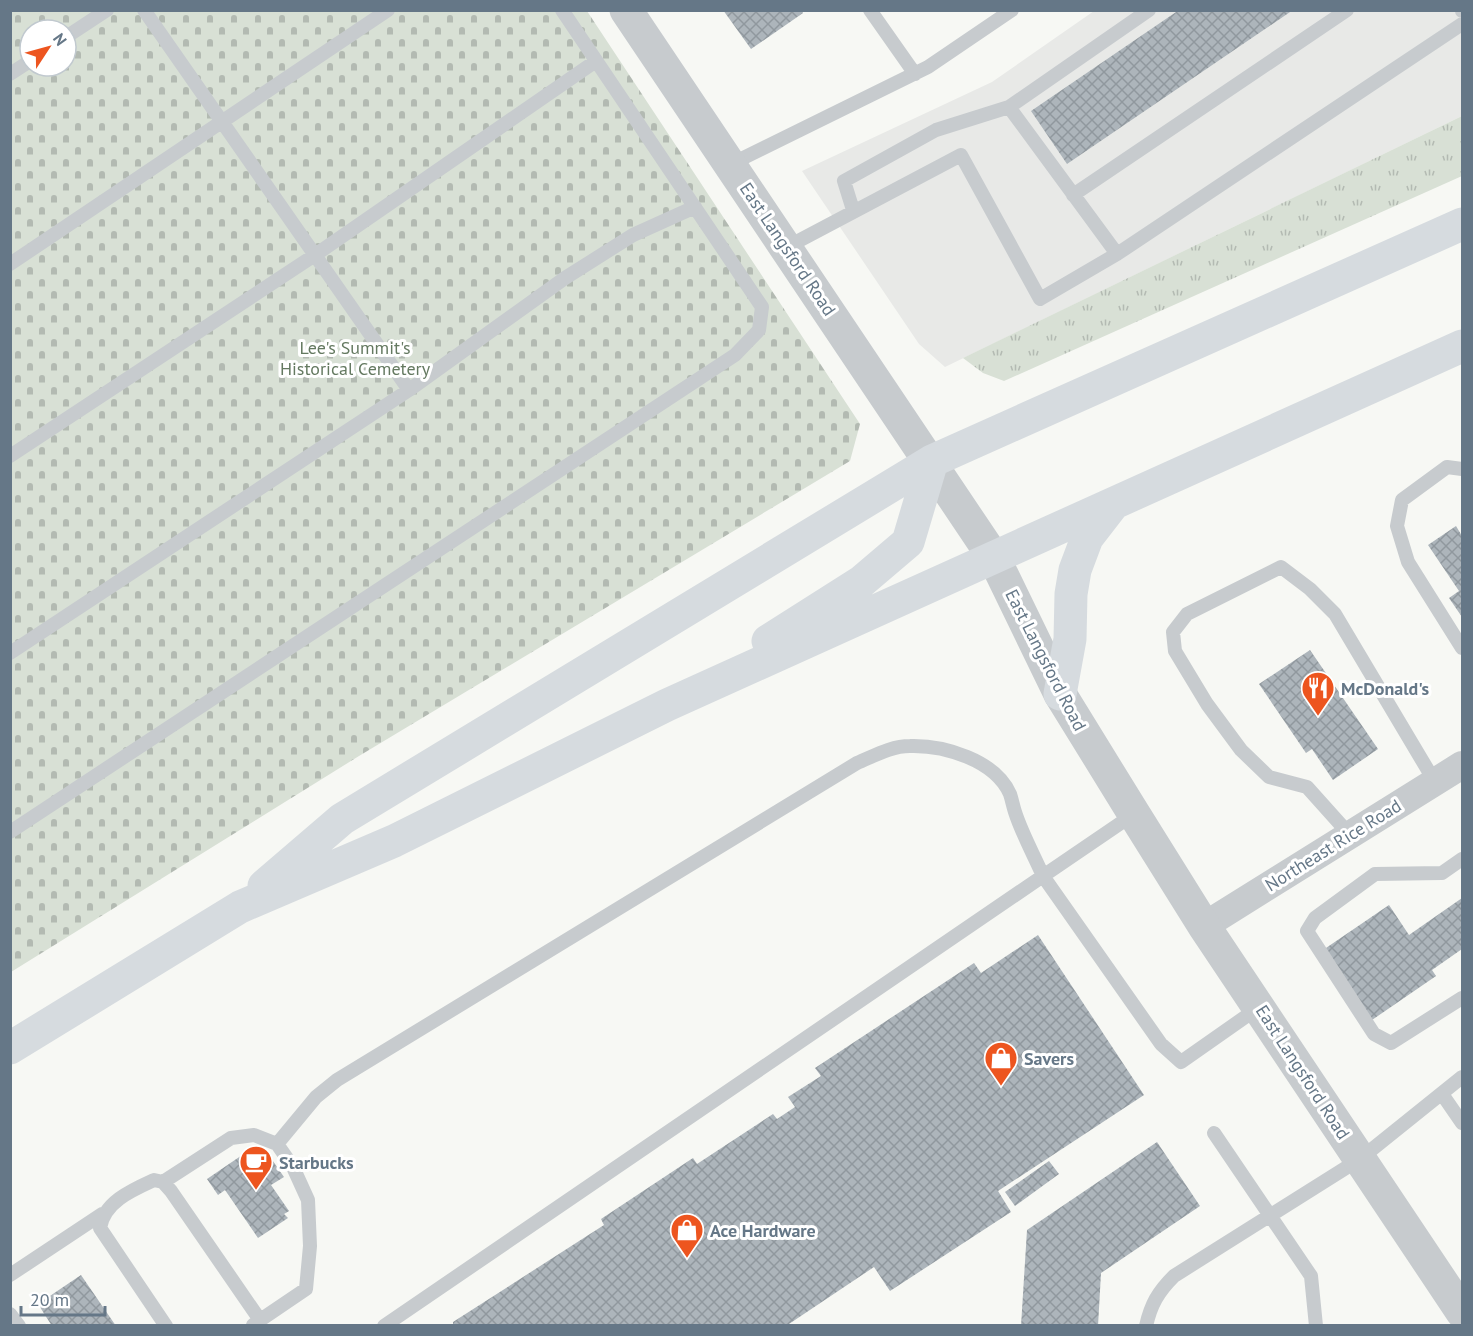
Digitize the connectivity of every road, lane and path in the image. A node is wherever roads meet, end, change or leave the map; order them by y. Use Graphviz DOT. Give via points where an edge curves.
graph roads {
  1 [pos="107,10"];
  2 [pos="144,10"];
  3 [pos="388,10"];
  4 [pos="562,10"];
  5 [pos="626,10"];
  6 [pos="870,10"];
  7 [pos="1012,10"];
  8 [pos="1149,10"];
  9 [pos="1347,10"];
  10 [pos="1462,24"];
  11 [pos="78,30"];
  12 [pos="596,60"];
  13 [pos="915,74"];
  14 [pos="1009,107"];
  15 [pos="223,124"];
  16 [pos="731,164"];
  17 [pos="1073,195"];
  18 [pos="695,207"];
  19 [pos="853,210"];
  20 [pos="1462,224"];
  21 [pos="787,247"];
  22 [pos="1117,254"];
  23 [pos="315,255"];
  24 [pos="10,264"];
  25 [pos="1462,346"];
  26 [pos="409,390"];
  27 [pos="10,456"];
  28 [pos="932,461"];
  29 [pos="1462,469"];
  30 [pos="1114,504"];
  31 [pos="994,558"];
  32 [pos="1462,648"];
  33 [pos="10,653"];
  34 [pos="1060,694"];
  35 [pos="667,705"];
  36 [pos="1462,765"];
  37 [pos="1435,782"];
  38 [pos="1134,814"];
  39 [pos="10,832"];
  40 [pos="1350,835"];
  41 [pos="1462,859"];
  42 [pos="1043,876"];
  43 [pos="240,907"];
  44 [pos="1204,926"];
  45 [pos="1462,998"];
  46 [pos="1260,1006"];
  47 [pos="10,1048"];
  48 [pos="1462,1077"];
  49 [pos="1442,1094"];
  50 [pos="1462,1123"];
  51 [pos="1214,1133"];
  52 [pos="277,1144"];
  53 [pos="1360,1159"];
  54 [pos="163,1182"];
  55 [pos="102,1214"];
  56 [pos="1268,1215"];
  57 [pos="10,1275"];
  58 [pos="1462,1312"];
  59 [pos="10,1314"];
  60 [pos="260,1320"];
  61 [pos="19,1326"];
  62 [pos="166,1326"];
  63 [pos="279,1326"];
  64 [pos="384,1326"];
  65 [pos="1146,1326"];
  66 [pos="1316,1326"];
  1 -- 11 [label="lane"];
  2 -- 15 [label="lane"];
  3 -- 15 [label="lane"];
  4 -- 12 [label="lane"];
  5 -- 16 [label="street, East Langsford Road"];
  6 -- 13 [label="lane"];
  7 -- 13 [label="lane"];
  8 -- 14 [label="lane"];
  9 -- 17 [label="lane"];
  10 -- 22 [label="lane"];
  12 -- 18 [label="lane"];
  12 -- 23 [label="lane"];
  13 -- 16 [label="lane"];
  14 -- 17 [label="lane"];
  14 -- 19 [label="lane" via="936,130 844,181"];
  15 -- 23 [label="lane"];
  15 -- 24 [label="lane"];
  16 -- 21 [label="street, East Langsford Road"];
  17 -- 22 [label="lane"];
  18 -- 26 [label="lane" via="633,234"];
  18 -- 39 [label="lane" via="762,307 759,330 735,355"];
  19 -- 21 [label="lane"];
  19 -- 22 [label="lane" via="961,155 1040,299"];
  20 -- 28 [label="main road"];
  21 -- 28 [label="street, East Langsford Road"];
  23 -- 26 [label="lane"];
  23 -- 27 [label="lane"];
  25 -- 30 [label="main road"];
  26 -- 33 [label="lane"];
  28 -- 31 [label="street, East Langsford Road"];
  28 -- 35 [label="main road" via="908,542 861,582"];
  28 -- 43 [label="main road" via="342,819"];
  29 -- 32 [label="lane" via="1447,466 1402,500 1397,526 1408,562"];
  30 -- 31 [label="main road"];
  30 -- 34 [label="main road" via="1087,538 1075,570 1070,639"];
  31 -- 34 [label="street, East Langsford Road"];
  31 -- 35 [label="main road"];
  34 -- 38 [label="street, East Langsford Road"];
  35 -- 43 [label="main road" via="394,842"];
  36 -- 37 [label="street, Northeast Rice Road"];
  37 -- 40 [label="street, Northeast Rice Road"];
  37 -- 40 [label="lane" via="1335,614 1281,567 1187,614 1173,632 1175,651 1234,741 1269,777 1307,787"];
  38 -- 42 [label="lane"];
  38 -- 44 [label="street, East Langsford Road"];
  40 -- 44 [label="street, Northeast Rice Road"];
  41 -- 45 [label="lane" via="1442,873 1375,874 1315,918 1307,931 1374,1034 1391,1043"];
  42 -- 46 [label="lane" via="1161,1044 1182,1062"];
  42 -- 52 [label="lane" via="1010,793 993,771 938,748 909,746 883,751 857,763 337,1080 316,1097"];
  42 -- 64 [label="lane"];
  43 -- 47 [label="main road"];
  44 -- 46 [label="street, East Langsford Road"];
  46 -- 53 [label="street, East Langsford Road"];
  48 -- 49 [label="lane"];
  49 -- 50 [label="lane"];
  49 -- 53 [label="lane"];
  51 -- 56 [label="lane"];
  52 -- 54 [label="lane" via="254,1135 231,1138"];
  52 -- 60 [label="lane" via="308,1200 310,1246 306,1289"];
  53 -- 56 [label="lane"];
  53 -- 58 [label="street, East Langsford Road"];
  54 -- 55 [label="lane" via="154,1180 138,1187"];
  54 -- 60 [label="lane"];
  55 -- 57 [label="lane"];
  55 -- 62 [label="lane" via="100,1227"];
  56 -- 65 [label="lane" via="1174,1276 1158,1291"];
  56 -- 66 [label="lane" via="1311,1276"];
  59 -- 61 [label="lane"];
  60 -- 63 [label="lane"];
}
